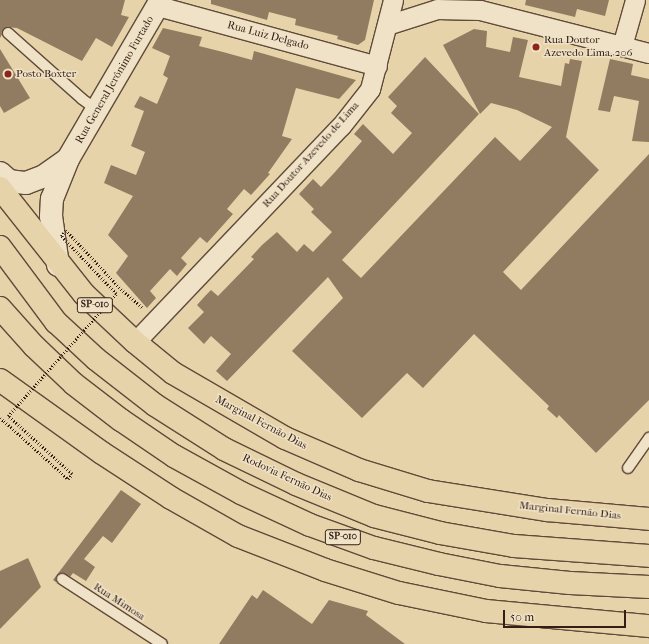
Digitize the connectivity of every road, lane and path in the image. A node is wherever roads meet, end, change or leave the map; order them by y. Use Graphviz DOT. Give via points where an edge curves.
graph roads {
  1 [pos="393,0"];
  2 [pos="635,0"];
  3 [pos="159,3"];
  4 [pos="387,25"];
  5 [pos="8,33"];
  6 [pos="622,46"];
  7 [pos="649,53"];
  8 [pos="377,66"];
  9 [pos="97,110"];
  10 [pos="68,159"];
  11 [pos="0,173"];
  12 [pos="0,188"];
  13 [pos="0,247"];
  14 [pos="58,265"];
  15 [pos="0,308"];
  16 [pos="156,319"];
  17 [pos="135,342"];
  18 [pos="0,380"];
  19 [pos="0,418"];
  20 [pos="649,438"];
  21 [pos="628,468"];
  22 [pos="649,519"];
  23 [pos="649,556"];
  24 [pos="62,579"];
  25 [pos="649,587"];
  26 [pos="649,626"];
  27 [pos="162,644"];
  1 -- 4 [label="street, Rua Doutor Azevedo de Lima"];
  2 -- 6 [label="street"];
  3 -- 8 [label="street, Rua Luiz Delgado"];
  3 -- 9 [label="main road, Rua General Jerônimo Furtado"];
  4 -- 6 [label="street" via="419,13 451,7 494,13"];
  4 -- 8 [label="street, Rua Doutor Azevedo de Lima"];
  5 -- 9 [label="lane"];
  6 -- 7 [label="street"];
  8 -- 16 [label="street, Rua Doutor Azevedo de Lima" via="370,89 341,126"];
  9 -- 10 [label="main road, Rua General Jerônimo Furtado"];
  10 -- 11 [label="main road, Rua General Jerônimo Furtado" via="44,176 26,183 9,181"];
  10 -- 14 [label="main road, Rua General Jerônimo Furtado" via="52,199 51,216"];
  12 -- 14 [label="highway, Marginal Fernão Dias / SP-010"];
  13 -- 23 [label="highway, Rodovia Fernão Dias / SP-010" via="56,322 96,359 156,405 224,449 296,484 374,516 440,533 514,546"];
  14 -- 17 [label="highway, Marginal Fernão Dias / SP-010" via="84,294"];
  15 -- 25 [label="highway, SP-010" via="34,346 74,384 121,420 174,456 241,493 310,525 374,548 500,576"];
  16 -- 17 [label="street, Rua Doutor Azevedo de Lima"];
  16 -- 19 [label="path, bridge" via="121,288 66,230 61,236 116,294 8,416 72,474 68,479"];
  17 -- 22 [label="highway, Marginal Fernão Dias / SP-010" via="173,373 224,404 285,438 359,470 428,491 547,510"];
  18 -- 26 [label="highway" via="102,453 171,498 238,536 325,570 399,593 486,611"];
  20 -- 21 [label="lane"];
  24 -- 27 [label="lane, Rua Mimosa"];
}
